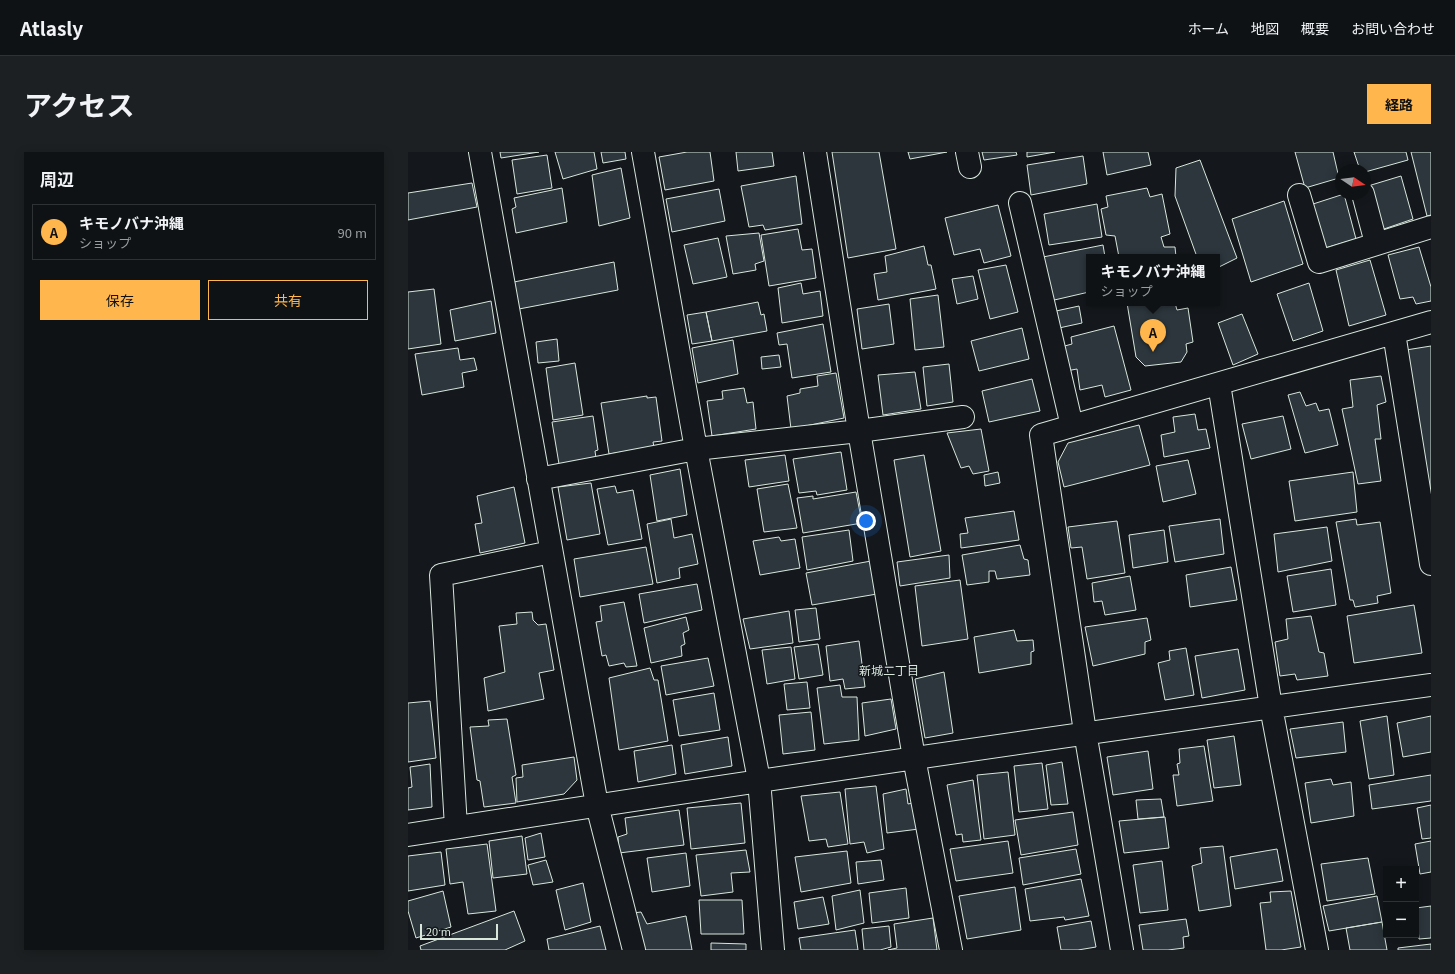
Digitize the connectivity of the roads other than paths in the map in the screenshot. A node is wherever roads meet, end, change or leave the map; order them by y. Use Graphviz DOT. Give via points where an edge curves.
graph roads {
  1 [pos="480,152"];
  2 [pos="643,152"];
  3 [pos="815,152"];
  4 [pos="1298,195"];
  5 [pos="1364,200"];
  6 [pos="1020,203"];
  7 [pos="1431,227"];
  8 [pos="1376,243"];
  9 [pos="1431,322"];
  10 [pos="1394,333"];
  11 [pos="1219,384"];
  12 [pos="963,416"];
  13 [pos="1072,426"];
  14 [pos="859,431"];
  15 [pos="696,449"];
  16 [pos="538,479"];
  17 [pos="551,552"];
  18 [pos="1431,564"];
  19 [pos="1431,685"];
  20 [pos="1271,707"];
  21 [pos="1086,732"];
  22 [pos="914,758"];
  23 [pos="759,780"];
  24 [pos="597,805"];
  25 [pos="456,827"];
  26 [pos="408,835"];
  27 [pos="634,950"];
  28 [pos="773,950"];
  29 [pos="951,950"];
  30 [pos="1122,950"];
  31 [pos="1317,950"];
  1 -- 16 [label="street"];
  2 -- 15 [label="street"];
  3 -- 14 [label="street"];
  4 -- 8 [label="street" via="1319,262"];
  5 -- 8 [label="street"];
  6 -- 13 [label="street"];
  7 -- 8 [label="street"];
  9 -- 10 [label="street"];
  10 -- 11 [label="street"];
  10 -- 18 [label="street"];
  11 -- 13 [label="street"];
  11 -- 20 [label="street"];
  12 -- 14 [label="street"];
  13 -- 21 [label="street" via="1041,435"];
  14 -- 15 [label="street"];
  14 -- 22 [label="street"];
  15 -- 16 [label="street"];
  15 -- 23 [label="street"];
  16 -- 17 [label="street"];
  17 -- 24 [label="street"];
  17 -- 25 [label="street" via="441,575"];
  19 -- 20 [label="street"];
  20 -- 21 [label="street"];
  20 -- 31 [label="street"];
  21 -- 22 [label="street"];
  21 -- 30 [label="street"];
  22 -- 23 [label="street"];
  22 -- 29 [label="street"];
  23 -- 24 [label="street"];
  23 -- 28 [label="street"];
  24 -- 25 [label="street"];
  24 -- 27 [label="street"];
  25 -- 26 [label="street"];
}
